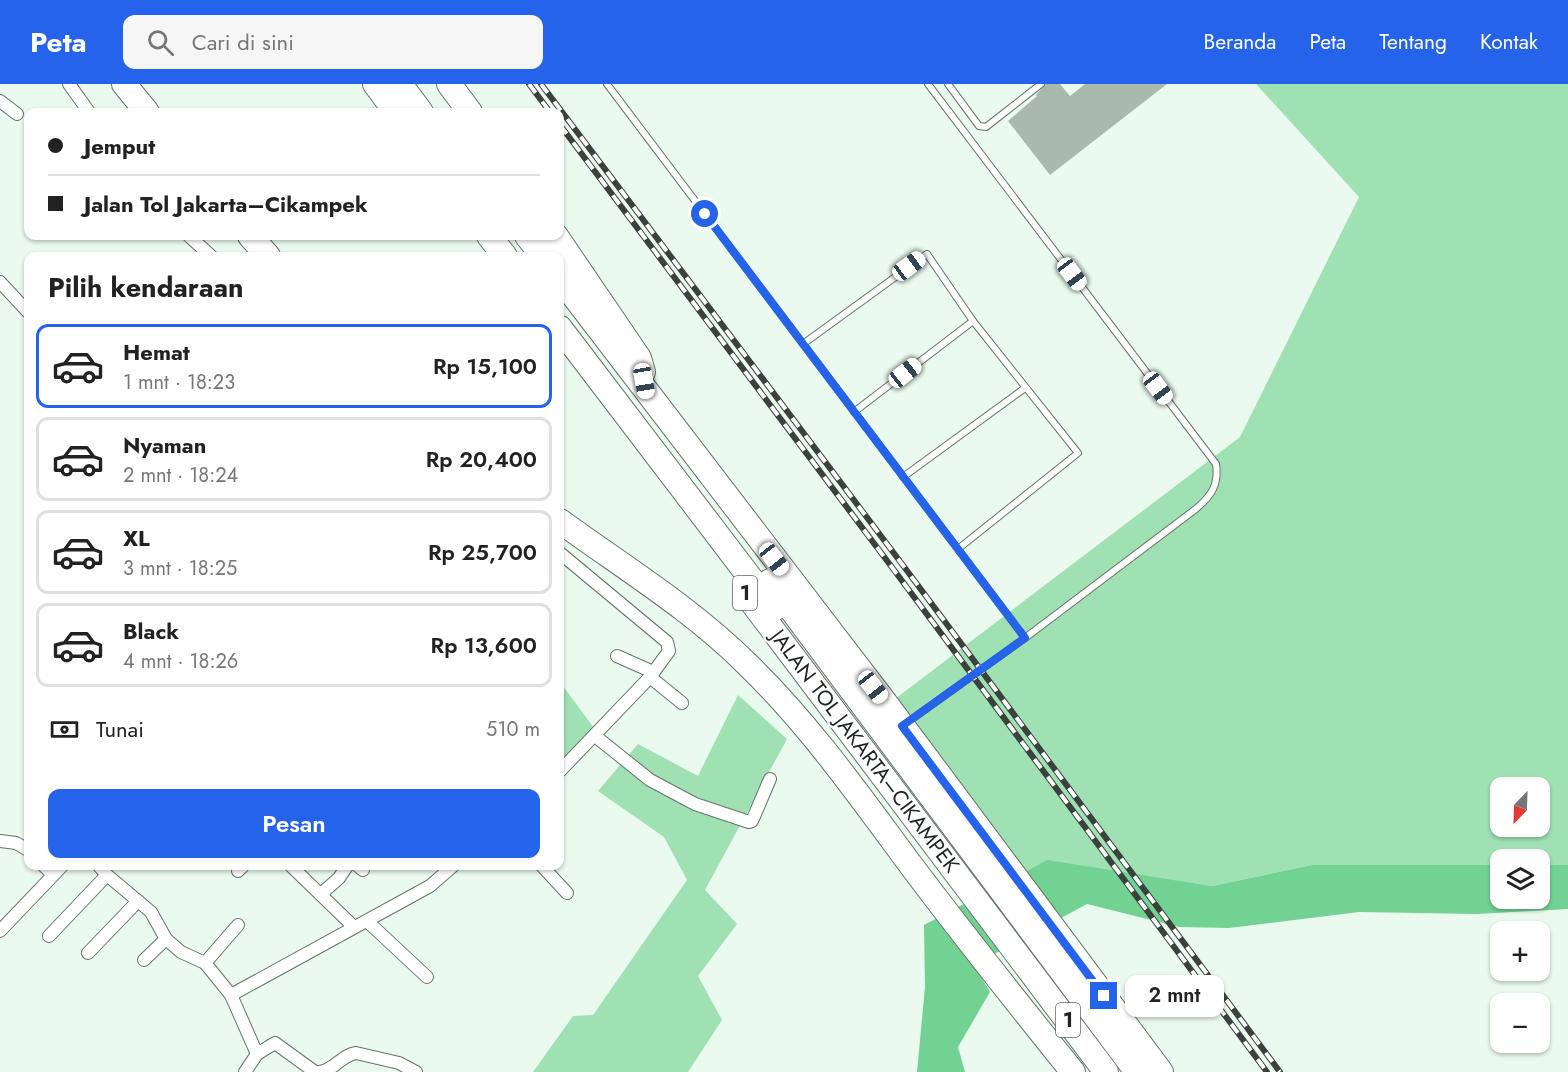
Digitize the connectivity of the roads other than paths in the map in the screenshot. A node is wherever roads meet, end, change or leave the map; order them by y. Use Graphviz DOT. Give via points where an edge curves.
graph roads {
  1 [pos="69,84"];
  2 [pos="124,84"];
  3 [pos="366,84"];
  4 [pos="375,84"];
  5 [pos="400,84"];
  6 [pos="414,84"];
  7 [pos="450,84"];
  8 [pos="607,84"];
  9 [pos="928,84"];
  10 [pos="948,84"];
  11 [pos="1041,84"];
  12 [pos="0,101"];
  13 [pos="86,108"];
  14 [pos="144,108"];
  15 [pos="384,108"];
  16 [pos="393,108"];
  17 [pos="418,108"];
  18 [pos="432,108"];
  19 [pos="467,108"];
  20 [pos="17,114"];
  21 [pos="193,240"];
  22 [pos="254,240"];
  23 [pos="481,240"];
  24 [pos="492,240"];
  25 [pos="516,240"];
  26 [pos="530,240"];
  27 [pos="559,240"];
  28 [pos="207,252"];
  29 [pos="264,252"];
  30 [pos="491,252"];
  31 [pos="502,252"];
  32 [pos="526,252"];
  33 [pos="540,252"];
  34 [pos="0,282"];
  35 [pos="564,283"];
  36 [pos="564,303"];
  37 [pos="24,308"];
  38 [pos="973,321"];
  39 [pos="564,333"];
  40 [pos="803,344"];
  41 [pos="564,349"];
  42 [pos="1025,388"];
  43 [pos="647,395"];
  44 [pos="854,412"];
  45 [pos="903,477"];
  46 [pos="564,524"];
  47 [pos="958,549"];
  48 [pos="564,556"];
  49 [pos="1025,638"];
  50 [pos="617,656"];
  51 [pos="651,675"];
  52 [pos="682,703"];
  53 [pos="902,726"];
  54 [pos="595,736"];
  55 [pos="564,767"];
  56 [pos="770,779"];
  57 [pos="0,841"];
  58 [pos="24,848"];
  59 [pos="58,870"];
  60 [pos="103,870"];
  61 [pos="295,870"];
  62 [pos="344,870"];
  63 [pos="448,870"];
  64 [pos="546,870"];
  65 [pos="567,893"];
  66 [pos="321,894"];
  67 [pos="138,901"];
  68 [pos="368,921"];
  69 [pos="238,925"];
  70 [pos="354,927"];
  71 [pos="0,932"];
  72 [pos="49,936"];
  73 [pos="166,939"];
  74 [pos="88,953"];
  75 [pos="144,960"];
  76 [pos="205,963"];
  77 [pos="427,977"];
  78 [pos="231,995"];
  79 [pos="257,1054"];
  80 [pos="244,1072"];
  81 [pos="323,1072"];
  82 [pos="416,1072"];
  83 [pos="1073,1072"];
  84 [pos="1107,1072"];
  85 [pos="1121,1072"];
  86 [pos="1137,1072"];
  87 [pos="1161,1072"];
  1 -- 13 [label="street"];
  2 -- 14 [label="highway"];
  3 -- 15 [label="highway"];
  4 -- 16 [label="highway"];
  5 -- 17 [label="highway"];
  6 -- 18 [label="highway"];
  7 -- 19 [label="highway"];
  8 -- 40 [label="lane"];
  9 -- 49 [label="lane" via="1216,464 1217,480 1208,499"];
  10 -- 11 [label="lane" via="983,127"];
  12 -- 20 [label="street"];
  21 -- 28 [label="street"];
  22 -- 29 [label="highway"];
  23 -- 30 [label="highway"];
  24 -- 31 [label="highway"];
  25 -- 32 [label="highway"];
  26 -- 33 [label="highway"];
  27 -- 43 [label="highway" via="639,358"];
  34 -- 37 [label="street"];
  35 -- 43 [label="highway, JALAN TOL JAKARTA–CIKAMPEK / 1"];
  36 -- 86 [label="highway, 1"];
  38 -- 40 [label="lane" via="927,254"];
  38 -- 42 [label="lane"];
  38 -- 44 [label="lane"];
  39 -- 85 [label="highway, 1"];
  40 -- 44 [label="lane"];
  41 -- 84 [label="highway, JALAN TOL JAKARTA–CIKAMPEK / 1"];
  42 -- 45 [label="lane"];
  42 -- 47 [label="lane" via="1078,453"];
  43 -- 53 [label="highway, JALAN TOL JAKARTA–CIKAMPEK / 1"];
  44 -- 45 [label="lane"];
  45 -- 47 [label="lane"];
  46 -- 83 [label="highway" via="703,625 786,704"];
  47 -- 49 [label="lane"];
  48 -- 51 [label="street" via="668,642 669,651"];
  49 -- 53 [label="lane"];
  50 -- 51 [label="street"];
  51 -- 52 [label="street"];
  51 -- 54 [label="street"];
  53 -- 87 [label="highway, JALAN TOL JAKARTA–CIKAMPEK / 1"];
  54 -- 55 [label="street"];
  54 -- 56 [label="street" via="650,780 695,804 749,822"];
  57 -- 58 [label="street"];
  59 -- 71 [label="street"];
  60 -- 67 [label="street"];
  60 -- 72 [label="street"];
  61 -- 66 [label="street"];
  62 -- 66 [label="street"];
  63 -- 68 [label="street" via="430,886"];
  64 -- 65 [label="street"];
  66 -- 70 [label="street"];
  67 -- 73 [label="street" via="151,912"];
  67 -- 74 [label="street"];
  68 -- 70 [label="street"];
  68 -- 77 [label="street"];
  69 -- 76 [label="street"];
  70 -- 78 [label="street"];
  73 -- 75 [label="street"];
  73 -- 76 [label="street" via="181,952"];
  76 -- 78 [label="street"];
  78 -- 79 [label="street"];
  79 -- 80 [label="street"];
  79 -- 81 [label="street" via="275,1043"];
  81 -- 82 [label="street" via="356,1053 399,1063"];
}
